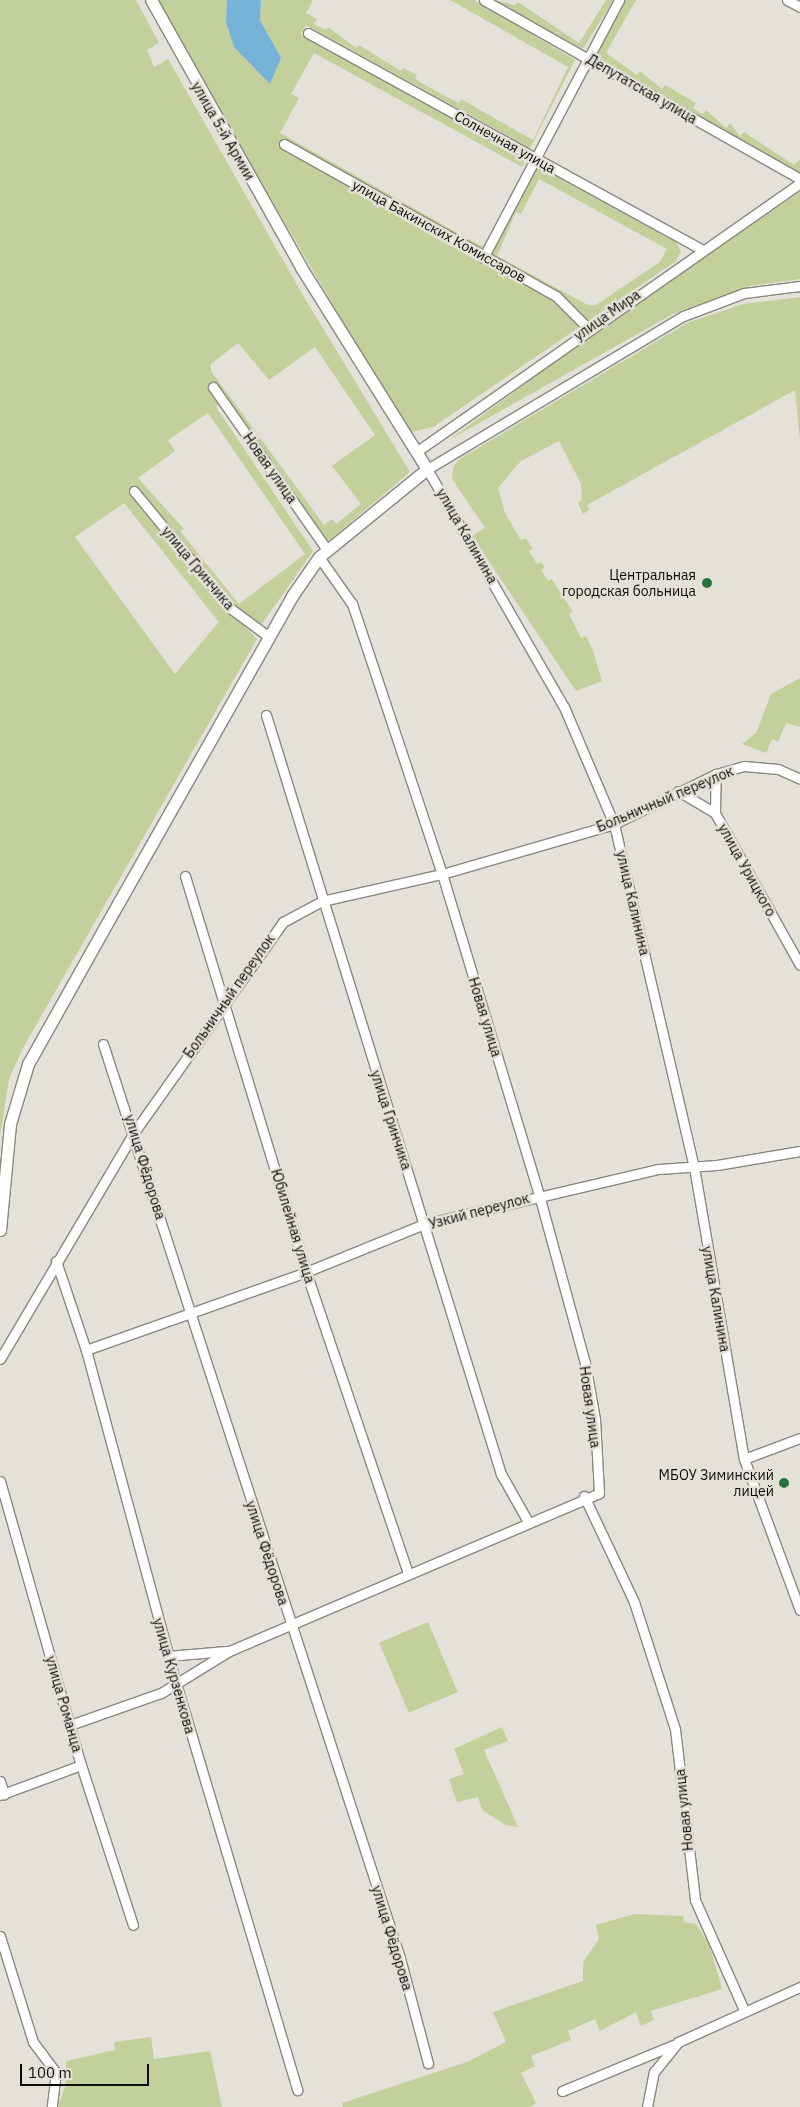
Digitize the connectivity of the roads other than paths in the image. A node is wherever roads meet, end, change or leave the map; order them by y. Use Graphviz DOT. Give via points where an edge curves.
graph roads {
  1 [pos="151,0"];
  2 [pos="484,0"];
  3 [pos="619,0"];
  4 [pos="787,0"];
  5 [pos="800,7"];
  6 [pos="308,33"];
  7 [pos="588,58"];
  8 [pos="284,144"];
  9 [pos="533,159"];
  10 [pos="800,181"];
  11 [pos="702,250"];
  12 [pos="483,258"];
  13 [pos="298,260"];
  14 [pos="800,286"];
  15 [pos="588,328"];
  16 [pos="213,387"];
  17 [pos="416,452"];
  18 [pos="427,469"];
  19 [pos="134,492"];
  20 [pos="323,553"];
  21 [pos="269,637"];
  22 [pos="266,715"];
  23 [pos="716,774"];
  24 [pos="800,779"];
  25 [pos="678,791"];
  26 [pos="715,813"];
  27 [pos="614,824"];
  28 [pos="442,874"];
  29 [pos="185,876"];
  30 [pos="322,901"];
  31 [pos="800,966"];
  32 [pos="225,1000"];
  33 [pos="103,1044"];
  34 [pos="135,1131"];
  35 [pos="800,1151"];
  36 [pos="694,1167"];
  37 [pos="539,1195"];
  38 [pos="424,1224"];
  39 [pos="0,1230"];
  40 [pos="56,1261"];
  41 [pos="306,1272"];
  42 [pos="189,1313"];
  43 [pos="86,1350"];
  44 [pos="0,1359"];
  45 [pos="800,1438"];
  46 [pos="744,1459"];
  47 [pos="0,1481"];
  48 [pos="584,1496"];
  49 [pos="527,1520"];
  50 [pos="408,1574"];
  51 [pos="800,1610"];
  52 [pos="292,1627"];
  53 [pos="229,1651"];
  54 [pos="168,1656"];
  55 [pos="176,1683"];
  56 [pos="70,1725"];
  57 [pos="81,1765"];
  58 [pos="0,1781"];
  59 [pos="2,1794"];
  60 [pos="133,1925"];
  61 [pos="0,1936"];
  62 [pos="800,1987"];
  63 [pos="744,2010"];
  64 [pos="678,2042"];
  65 [pos="428,2063"];
  66 [pos="296,2090"];
  67 [pos="562,2091"];
  68 [pos="52,2107"];
  69 [pos="647,2107"];
  1 -- 13 [label="street, улица 5-й Армии"];
  2 -- 7 [label="street, Депутатская улица"];
  3 -- 7 [label="street"];
  4 -- 5 [label="street"];
  6 -- 9 [label="street, Солнечная улица"];
  7 -- 9 [label="street"];
  7 -- 10 [label="street, Депутатская улица"];
  8 -- 12 [label="street, улица Бакинских Комиссаров"];
  9 -- 11 [label="street, Солнечная улица"];
  9 -- 12 [label="street"];
  10 -- 11 [label="street, улица Мира"];
  11 -- 15 [label="street, улица Мира"];
  12 -- 15 [label="street, улица Бакинских Комиссаров" via="556,296"];
  13 -- 17 [label="street, улица Калинина"];
  14 -- 18 [label="street" via="744,293 683,316"];
  15 -- 17 [label="street, улица Мира"];
  16 -- 20 [label="street, Новая улица"];
  17 -- 18 [label="street, улица Калинина"];
  18 -- 20 [label="street"];
  18 -- 27 [label="street, улица Калинина" via="564,707"];
  19 -- 21 [label="street, улица Гринчика" via="230,608"];
  20 -- 21 [label="street"];
  20 -- 28 [label="street, Новая улица" via="352,604"];
  21 -- 39 [label="street" via="28,1064 10,1124"];
  22 -- 30 [label="street, улица Гринчика"];
  23 -- 24 [label="street, Больничный переулок" via="761,766"];
  23 -- 25 [label="street, Больничный переулок"];
  23 -- 26 [label="street"];
  25 -- 26 [label="street, улица Урицкого"];
  25 -- 27 [label="street, Больничный переулок"];
  26 -- 31 [label="street, улица Урицкого"];
  27 -- 28 [label="street, Больничный переулок"];
  27 -- 36 [label="street, улица Калинина"];
  28 -- 30 [label="street, Больничный переулок"];
  28 -- 37 [label="street, Новая улица"];
  29 -- 32 [label="street, Юбилейная улица"];
  30 -- 32 [label="street, Больничный переулок" via="283,922"];
  30 -- 38 [label="street, улица Гринчика"];
  32 -- 34 [label="street, Больничный переулок"];
  32 -- 41 [label="street, Юбилейная улица"];
  33 -- 34 [label="street, улица Фёдорова"];
  34 -- 40 [label="street, Больничный переулок"];
  34 -- 42 [label="street, улица Фёдорова"];
  35 -- 36 [label="street, Узкий переулок"];
  36 -- 37 [label="street, Узкий переулок" via="658,1169"];
  36 -- 46 [label="street, улица Калинина"];
  37 -- 38 [label="street, Узкий переулок"];
  37 -- 48 [label="street, Новая улица" via="585,1363 595,1419 599,1493"];
  38 -- 41 [label="street, Узкий переулок"];
  38 -- 49 [label="street, улица Гринчика" via="500,1474"];
  40 -- 43 [label="street, улица Курзенкова"];
  40 -- 44 [label="street, Больничный переулок"];
  41 -- 42 [label="street, Узкий переулок"];
  41 -- 50 [label="street, Юбилейная улица"];
  42 -- 43 [label="street, Узкий переулок"];
  42 -- 52 [label="street, улица Фёдорова"];
  43 -- 54 [label="street, улица Курзенкова"];
  45 -- 46 [label="street"];
  46 -- 51 [label="street, улица Калинина"];
  47 -- 56 [label="street, улица Романца"];
  48 -- 49 [label="street"];
  48 -- 63 [label="street, Новая улица" via="634,1602 675,1729 695,1900"];
  49 -- 50 [label="street"];
  50 -- 52 [label="street"];
  52 -- 53 [label="street"];
  52 -- 65 [label="street, улица Фёдорова" via="400,1958"];
  53 -- 54 [label="street"];
  53 -- 55 [label="street"];
  54 -- 55 [label="street, улица Курзенкова"];
  55 -- 56 [label="street"];
  55 -- 66 [label="street, улица Курзенкова"];
  56 -- 57 [label="street, улица Романца"];
  57 -- 59 [label="street"];
  57 -- 60 [label="street, улица Романца"];
  58 -- 59 [label="street"];
  61 -- 68 [label="street" via="33,2042 56,2072"];
  62 -- 63 [label="street"];
  63 -- 64 [label="street"];
  64 -- 67 [label="street"];
  64 -- 69 [label="street" via="654,2072"];
}
